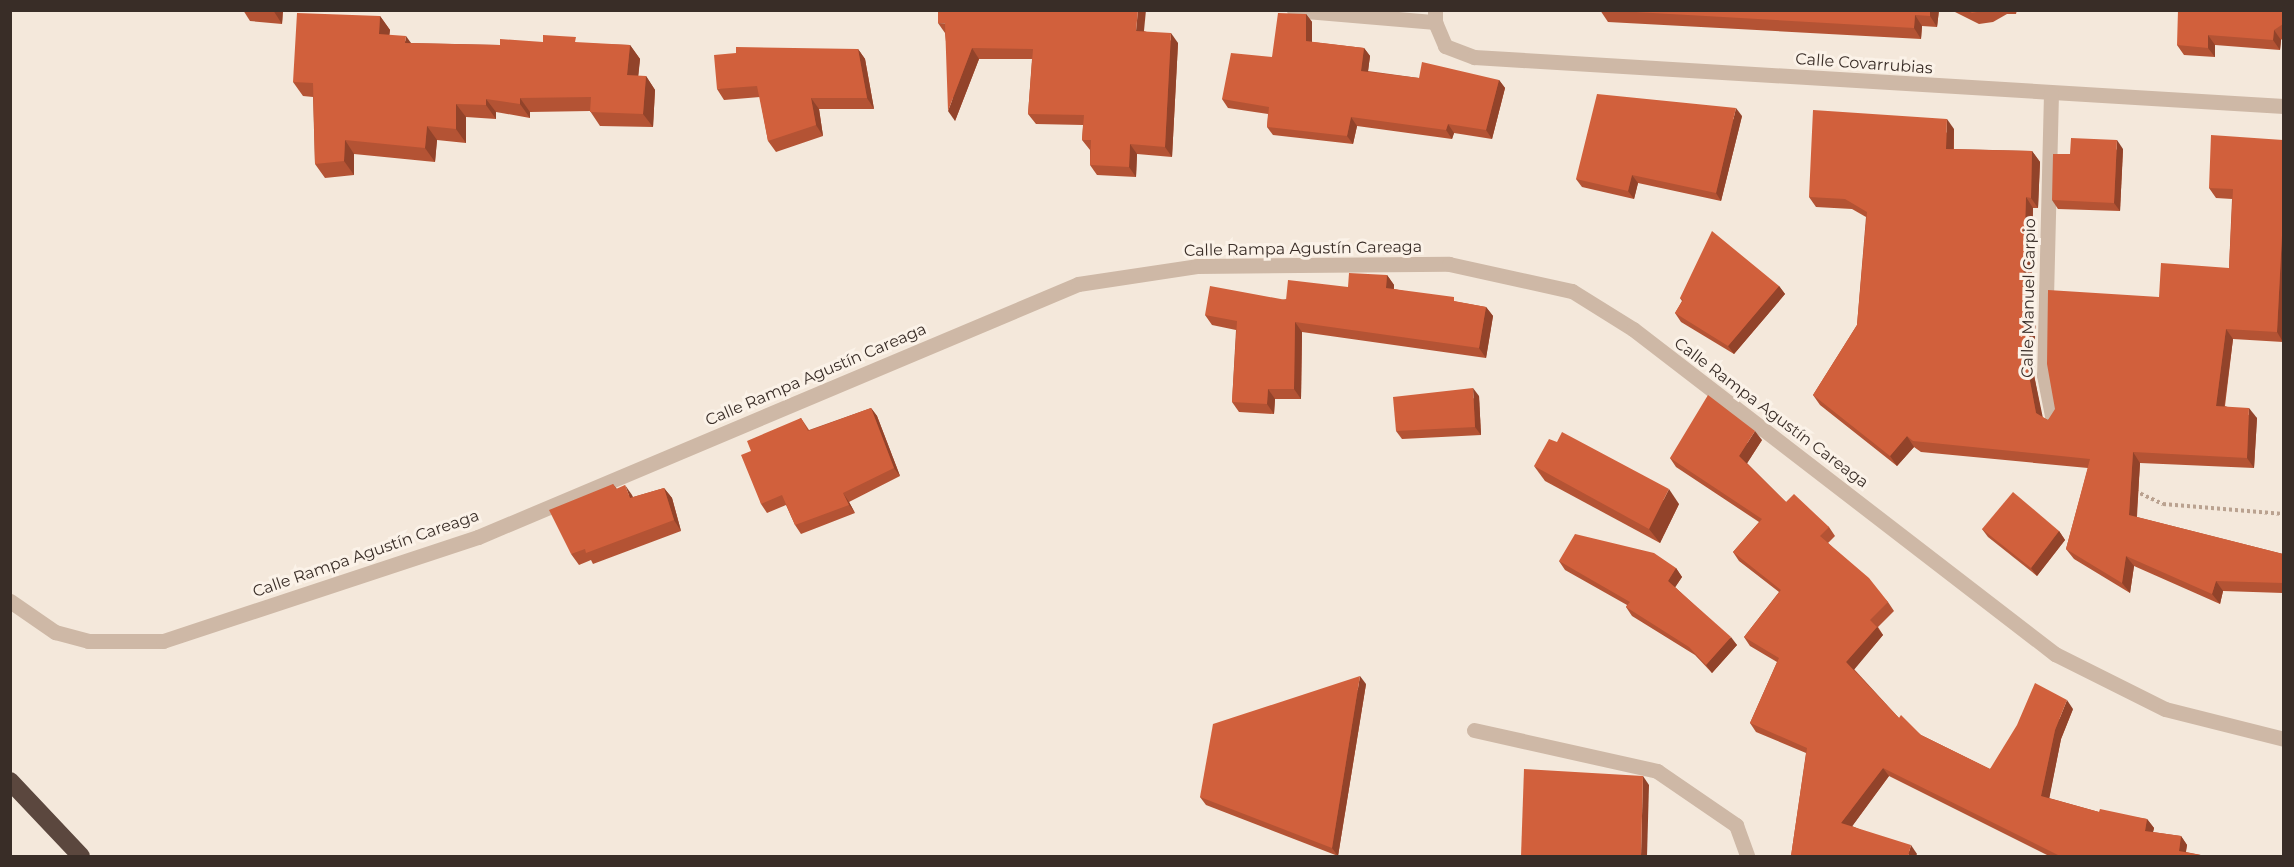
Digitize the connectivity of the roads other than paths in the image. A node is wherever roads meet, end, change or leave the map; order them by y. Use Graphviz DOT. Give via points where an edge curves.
graph roads {
  1 [pos="1294,10"];
  2 [pos="1435,16"];
  3 [pos="2050,93"];
  4 [pos="2283,106"];
  5 [pos="2053,421"];
  6 [pos="10,601"];
  7 [pos="1474,730"];
  8 [pos="2283,739"];
  9 [pos="10,781"];
  10 [pos="81,856"];
  11 [pos="1747,856"];
  1 -- 2 [label="street"];
  2 -- 3 [label="street, Calle Covarrubias" via="1444,46 1474,57"];
  3 -- 4 [label="street, Calle Covarrubias"];
  3 -- 5 [label="street, Calle Manuel Carpio" via="2044,375"];
  6 -- 8 [label="street, Calle Rampa Agustín Careaga" via="55,632 88,641 163,640 478,537 1078,284 1197,266 1449,264 1572,291 1633,329 2055,654 2164,709"];
  7 -- 11 [label="street" via="1657,771 1736,825"];
  9 -- 10 [label="highway"];
}
